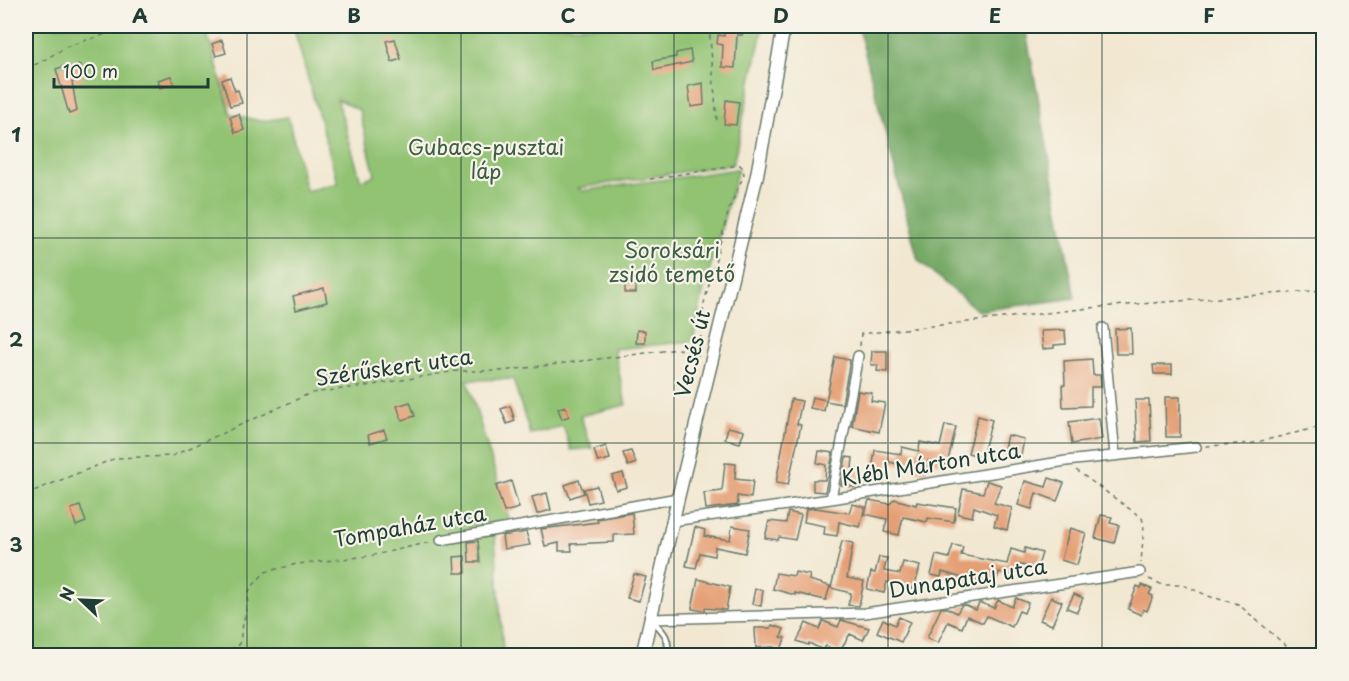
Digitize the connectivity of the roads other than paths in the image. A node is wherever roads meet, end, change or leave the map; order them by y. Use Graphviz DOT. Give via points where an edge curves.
graph roads {
  1 [pos="784,26"];
  2 [pos="1102,328"];
  3 [pos="858,356"];
  4 [pos="1196,447"];
  5 [pos="1115,455"];
  6 [pos="678,498"];
  7 [pos="831,499"];
  8 [pos="672,521"];
  9 [pos="441,540"];
  10 [pos="1140,572"];
  11 [pos="651,619"];
  12 [pos="642,656"];
  13 [pos="666,656"];
  1 -- 6 [label="street, Vecsés út" via="757,176"];
  2 -- 5 [label="street"];
  3 -- 7 [label="street"];
  4 -- 5 [label="street, Klébl Márton utca"];
  5 -- 7 [label="street, Klébl Márton utca"];
  6 -- 8 [label="street, Vecsés út"];
  6 -- 9 [label="street, Tompaház utca"];
  7 -- 8 [label="street, Klébl Márton utca"];
  8 -- 11 [label="street, Vecsés út"];
  10 -- 11 [label="street, Dunapataj utca" via="865,613"];
  11 -- 12 [label="street, Vecsés út"];
  11 -- 13 [label="lane" via="666,635"];
}
